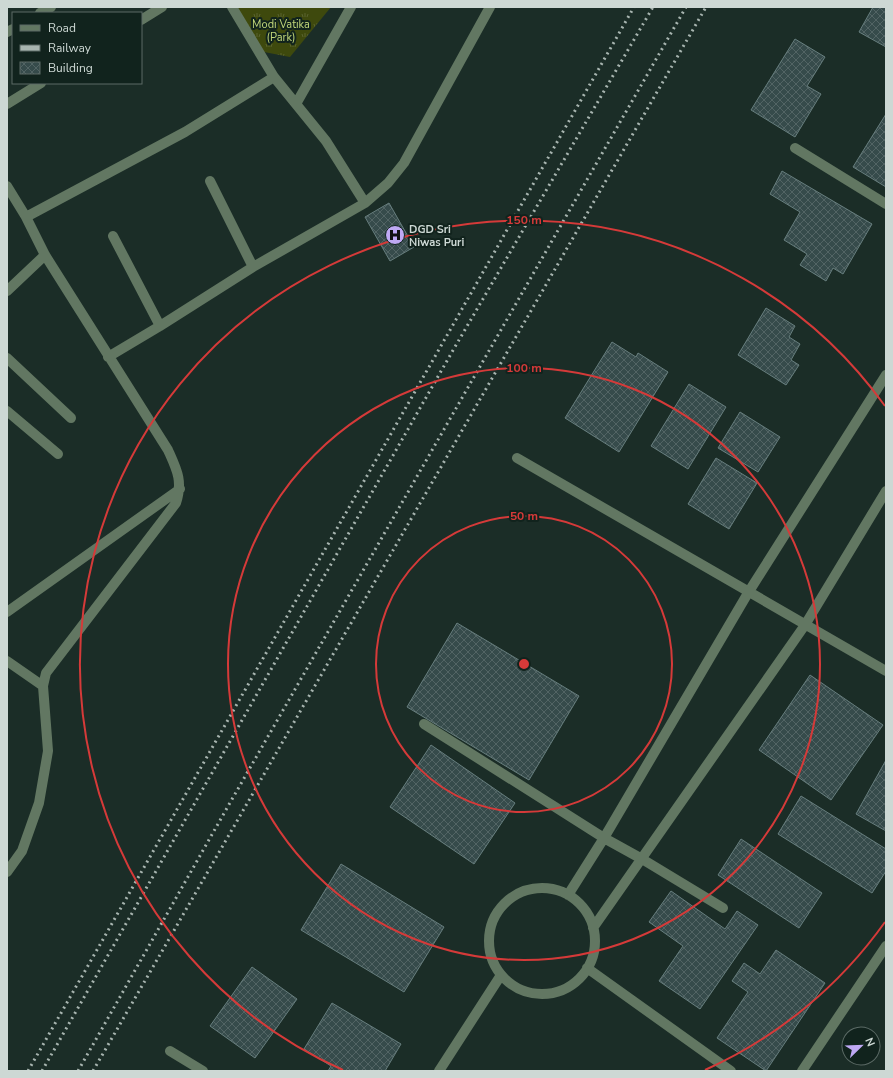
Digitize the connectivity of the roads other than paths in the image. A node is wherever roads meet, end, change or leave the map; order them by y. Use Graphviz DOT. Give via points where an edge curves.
graph roads {
  1 [pos="51,7"];
  2 [pos="162,7"];
  3 [pos="232,7"];
  4 [pos="351,7"];
  5 [pos="490,7"];
  6 [pos="42,12"];
  7 [pos="142,19"];
  8 [pos="274,77"];
  9 [pos="39,84"];
  10 [pos="7,104"];
  11 [pos="296,104"];
  12 [pos="795,148"];
  13 [pos="210,181"];
  14 [pos="7,186"];
  15 [pos="365,203"];
  16 [pos="886,204"];
  17 [pos="26,217"];
  18 [pos="113,236"];
  19 [pos="45,256"];
  20 [pos="252,267"];
  21 [pos="7,292"];
  22 [pos="160,326"];
  23 [pos="108,357"];
  24 [pos="7,358"];
  25 [pos="886,375"];
  26 [pos="7,411"];
  27 [pos="71,418"];
  28 [pos="58,454"];
  29 [pos="517,458"];
  30 [pos="180,489"];
  31 [pos="886,491"];
  32 [pos="748,593"];
  33 [pos="7,612"];
  34 [pos="805,625"];
  35 [pos="7,661"];
  36 [pos="886,671"];
  37 [pos="43,686"];
  38 [pos="424,724"];
  39 [pos="604,838"];
  40 [pos="642,858"];
  41 [pos="7,872"];
  42 [pos="568,895"];
  43 [pos="723,908"];
  44 [pos="593,928"];
  45 [pos="886,946"];
  46 [pos="587,968"];
  47 [pos="501,975"];
  48 [pos="170,1051"];
  49 [pos="203,1071"];
  50 [pos="439,1071"];
  51 [pos="731,1071"];
  52 [pos="802,1071"];
  1 -- 6 [label="street"];
  2 -- 7 [label="street"];
  3 -- 8 [label="street"];
  4 -- 11 [label="street"];
  5 -- 15 [label="street" via="404,163 388,183"];
  8 -- 11 [label="street"];
  8 -- 17 [label="street" via="185,132"];
  9 -- 10 [label="street"];
  11 -- 15 [label="street" via="326,141"];
  12 -- 16 [label="street"];
  13 -- 20 [label="street"];
  14 -- 17 [label="street"];
  15 -- 20 [label="street"];
  17 -- 19 [label="street"];
  18 -- 22 [label="street"];
  19 -- 21 [label="street"];
  19 -- 23 [label="street"];
  20 -- 22 [label="street"];
  22 -- 23 [label="street"];
  23 -- 30 [label="street" via="168,450 178,472"];
  24 -- 27 [label="street"];
  25 -- 32 [label="street"];
  26 -- 28 [label="street"];
  29 -- 32 [label="street"];
  30 -- 33 [label="street"];
  30 -- 37 [label="street" via="176,503 46,673"];
  31 -- 34 [label="street"];
  32 -- 34 [label="street"];
  32 -- 39 [label="street"];
  34 -- 36 [label="street"];
  34 -- 40 [label="street"];
  35 -- 37 [label="street"];
  37 -- 41 [label="street" via="48,751 39,803 22,851"];
  38 -- 39 [label="street"];
  39 -- 40 [label="street"];
  39 -- 42 [label="street"];
  40 -- 43 [label="street"];
  40 -- 44 [label="street"];
  42 -- 44 [label="street" via="581,906"];
  42 -- 47 [label="street" via="550,888 531,889 513,896 499,909 491,927 489,946 494,964"];
  44 -- 46 [label="street" via="594,953"];
  45 -- 52 [label="street"];
  46 -- 47 [label="street" via="571,985 550,994 527,992"];
  46 -- 51 [label="street"];
  47 -- 50 [label="street"];
  48 -- 49 [label="street"];
}
